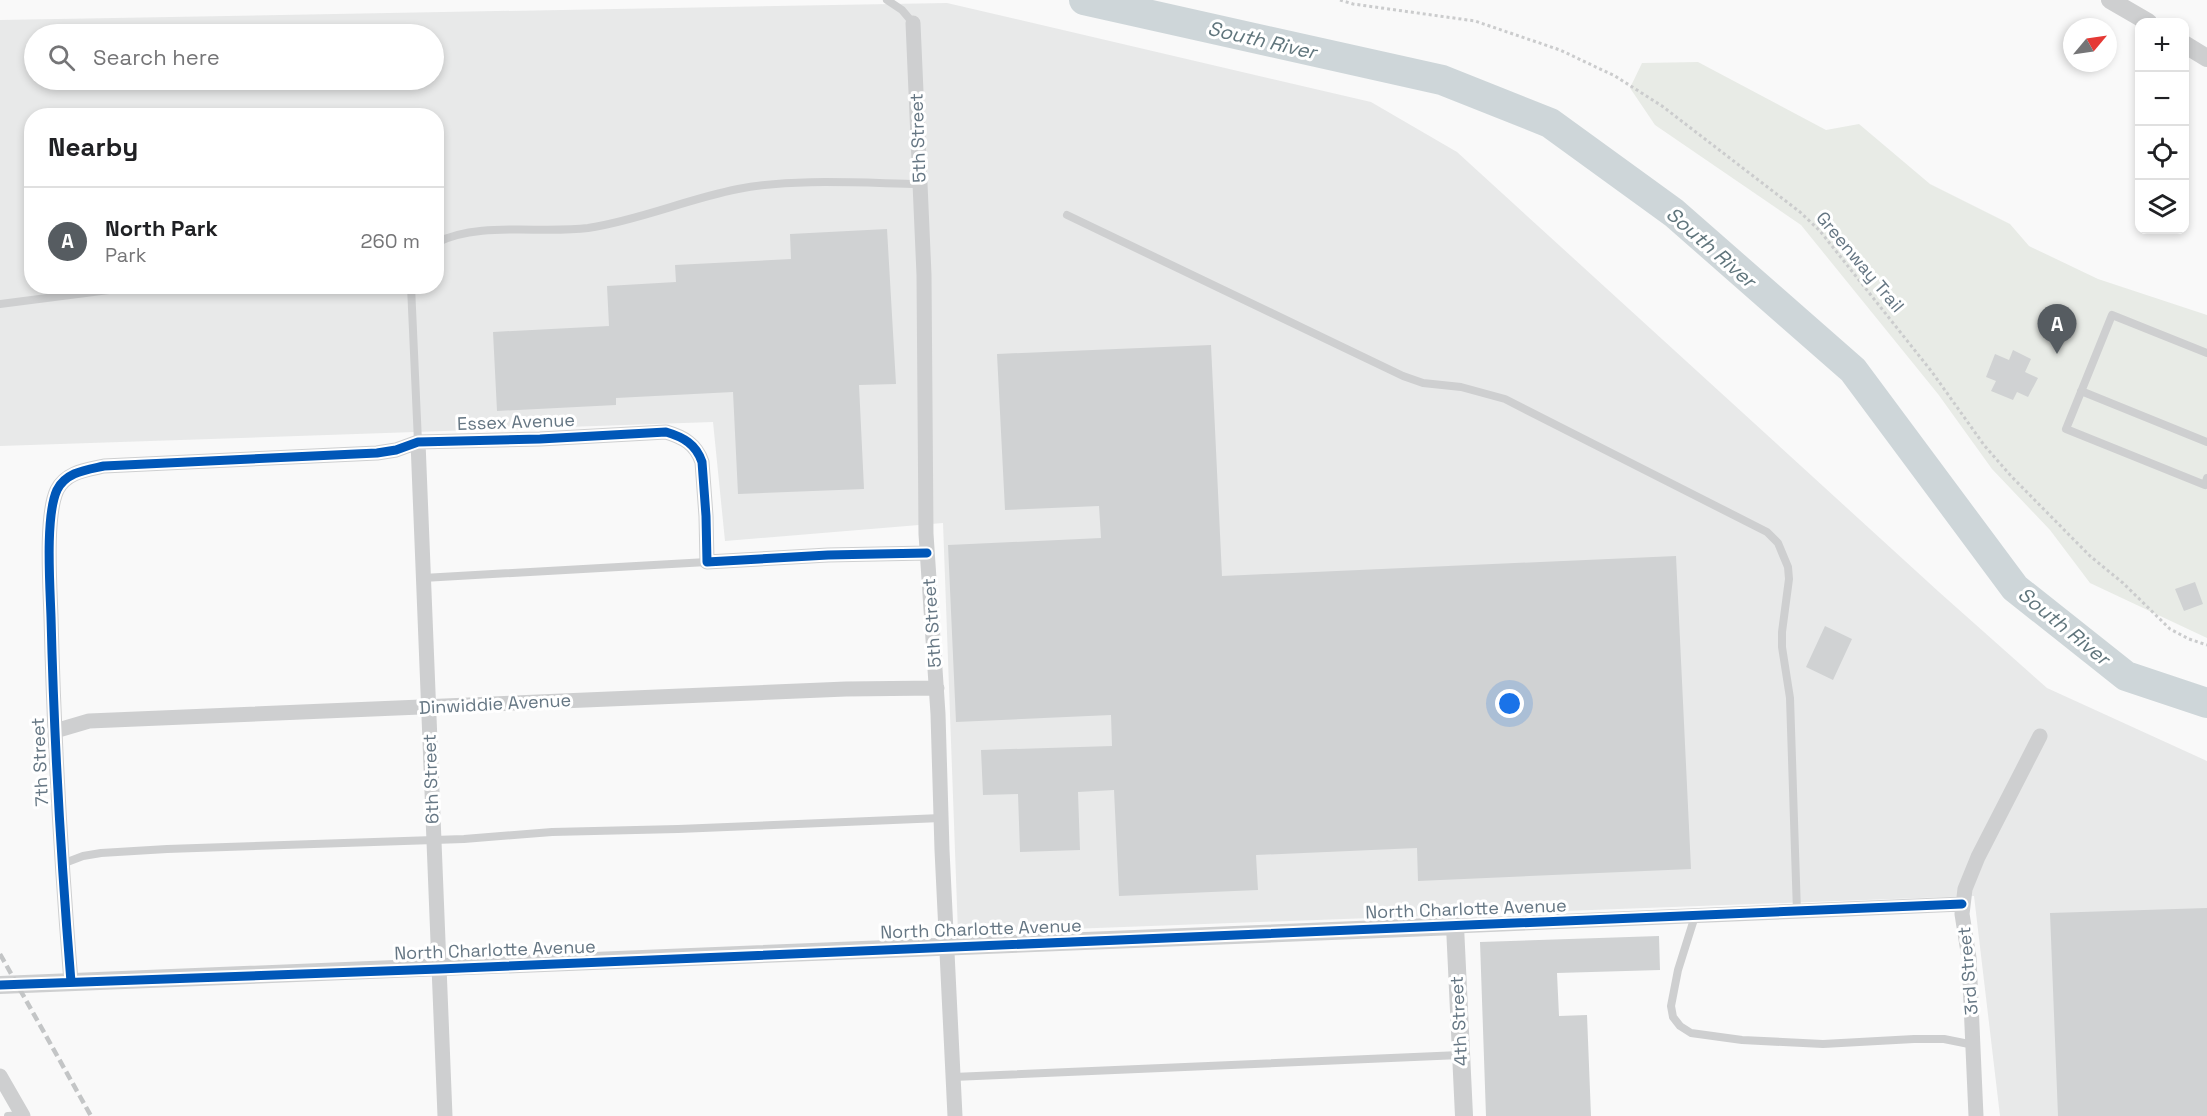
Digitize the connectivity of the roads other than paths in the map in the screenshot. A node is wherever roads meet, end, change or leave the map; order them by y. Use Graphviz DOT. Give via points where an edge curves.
graph roads {
  1 [pos="887,0"];
  2 [pos="2110,0"];
  3 [pos="2141,18"];
  4 [pos="913,23"];
  5 [pos="2189,47"];
  6 [pos="2207,58"];
  7 [pos="919,184"];
  8 [pos="1067,215"];
  9 [pos="444,239"];
  10 [pos="78,294"];
  11 [pos="411,294"];
  12 [pos="0,304"];
  13 [pos="2207,353"];
  14 [pos="2081,391"];
  15 [pos="418,442"];
  16 [pos="2207,442"];
  17 [pos="2207,478"];
  18 [pos="50,539"];
  19 [pos="927,554"];
  20 [pos="707,562"];
  21 [pos="423,578"];
  22 [pos="937,688"];
  23 [pos="429,708"];
  24 [pos="55,731"];
  25 [pos="2040,736"];
  26 [pos="941,818"];
  27 [pos="434,840"];
  28 [pos="62,864"];
  29 [pos="1962,904"];
  30 [pos="1797,912"];
  31 [pos="1695,916"];
  32 [pos="1455,926"];
  33 [pos="948,947"];
  34 [pos="439,969"];
  35 [pos="70,982"];
  36 [pos="0,985"];
  37 [pos="1974,1045"];
  38 [pos="1461,1055"];
  39 [pos="0,1076"];
  40 [pos="953,1077"];
  41 [pos="18,1116"];
  42 [pos="445,1116"];
  43 [pos="955,1116"];
  44 [pos="1464,1116"];
  45 [pos="1976,1116"];
  1 -- 4 [label="lane"];
  2 -- 3 [label="street"];
  4 -- 7 [label="street, 5th Street"];
  5 -- 6 [label="street"];
  7 -- 9 [label="lane" via="772,185 695,199 607,224 556,231 467,232"];
  7 -- 19 [label="street, 5th Street" via="924,275"];
  8 -- 30 [label="lane" via="1404,376 1505,399 1767,532 1778,543 1789,579 1782,640 1790,698"];
  10 -- 12 [label="lane"];
  11 -- 15 [label="lane"];
  13 -- 14 [label="lane" via="2112,315"];
  14 -- 16 [label="lane"];
  14 -- 17 [label="lane" via="2066,429 2205,485"];
  15 -- 18 [label="street, Essex Avenue" via="377,453 116,465 77,471 66,478 53,500"];
  15 -- 20 [label="street, Essex Avenue" via="666,432 679,436 697,449 702,462"];
  15 -- 21 [label="street, 6th Street"];
  18 -- 24 [label="street, 7th Street"];
  19 -- 20 [label="street"];
  19 -- 22 [label="street, 5th Street"];
  20 -- 21 [label="lane"];
  21 -- 23 [label="street, 6th Street"];
  22 -- 23 [label="street, Dinwiddie Avenue"];
  22 -- 26 [label="street, 5th Street"];
  23 -- 24 [label="street, Dinwiddie Avenue" via="89,721"];
  23 -- 27 [label="street, 6th Street"];
  24 -- 28 [label="street, 7th Street"];
  25 -- 29 [label="street, 3rd Street" via="1978,857"];
  26 -- 27 [label="lane"];
  26 -- 33 [label="street, 5th Street"];
  27 -- 28 [label="lane" via="101,853"];
  27 -- 34 [label="street, 6th Street"];
  28 -- 35 [label="street, 7th Street"];
  29 -- 30 [label="street, North Charlotte Avenue"];
  29 -- 37 [label="street, 3rd Street"];
  30 -- 31 [label="street, North Charlotte Avenue"];
  31 -- 32 [label="street, North Charlotte Avenue"];
  31 -- 37 [label="lane" via="1671,1006 1673,1017 1691,1033 1823,1044 1944,1039"];
  32 -- 33 [label="street, North Charlotte Avenue"];
  32 -- 38 [label="street, 4th Street"];
  33 -- 34 [label="street, North Charlotte Avenue"];
  33 -- 40 [label="street, 5th Street"];
  34 -- 35 [label="street, North Charlotte Avenue"];
  34 -- 42 [label="street, 6th Street"];
  35 -- 36 [label="street, North Charlotte Avenue"];
  37 -- 45 [label="street, 3rd Street"];
  38 -- 40 [label="lane"];
  38 -- 44 [label="street, 4th Street"];
  39 -- 41 [label="street"];
  40 -- 43 [label="street, 5th Street"];
}
